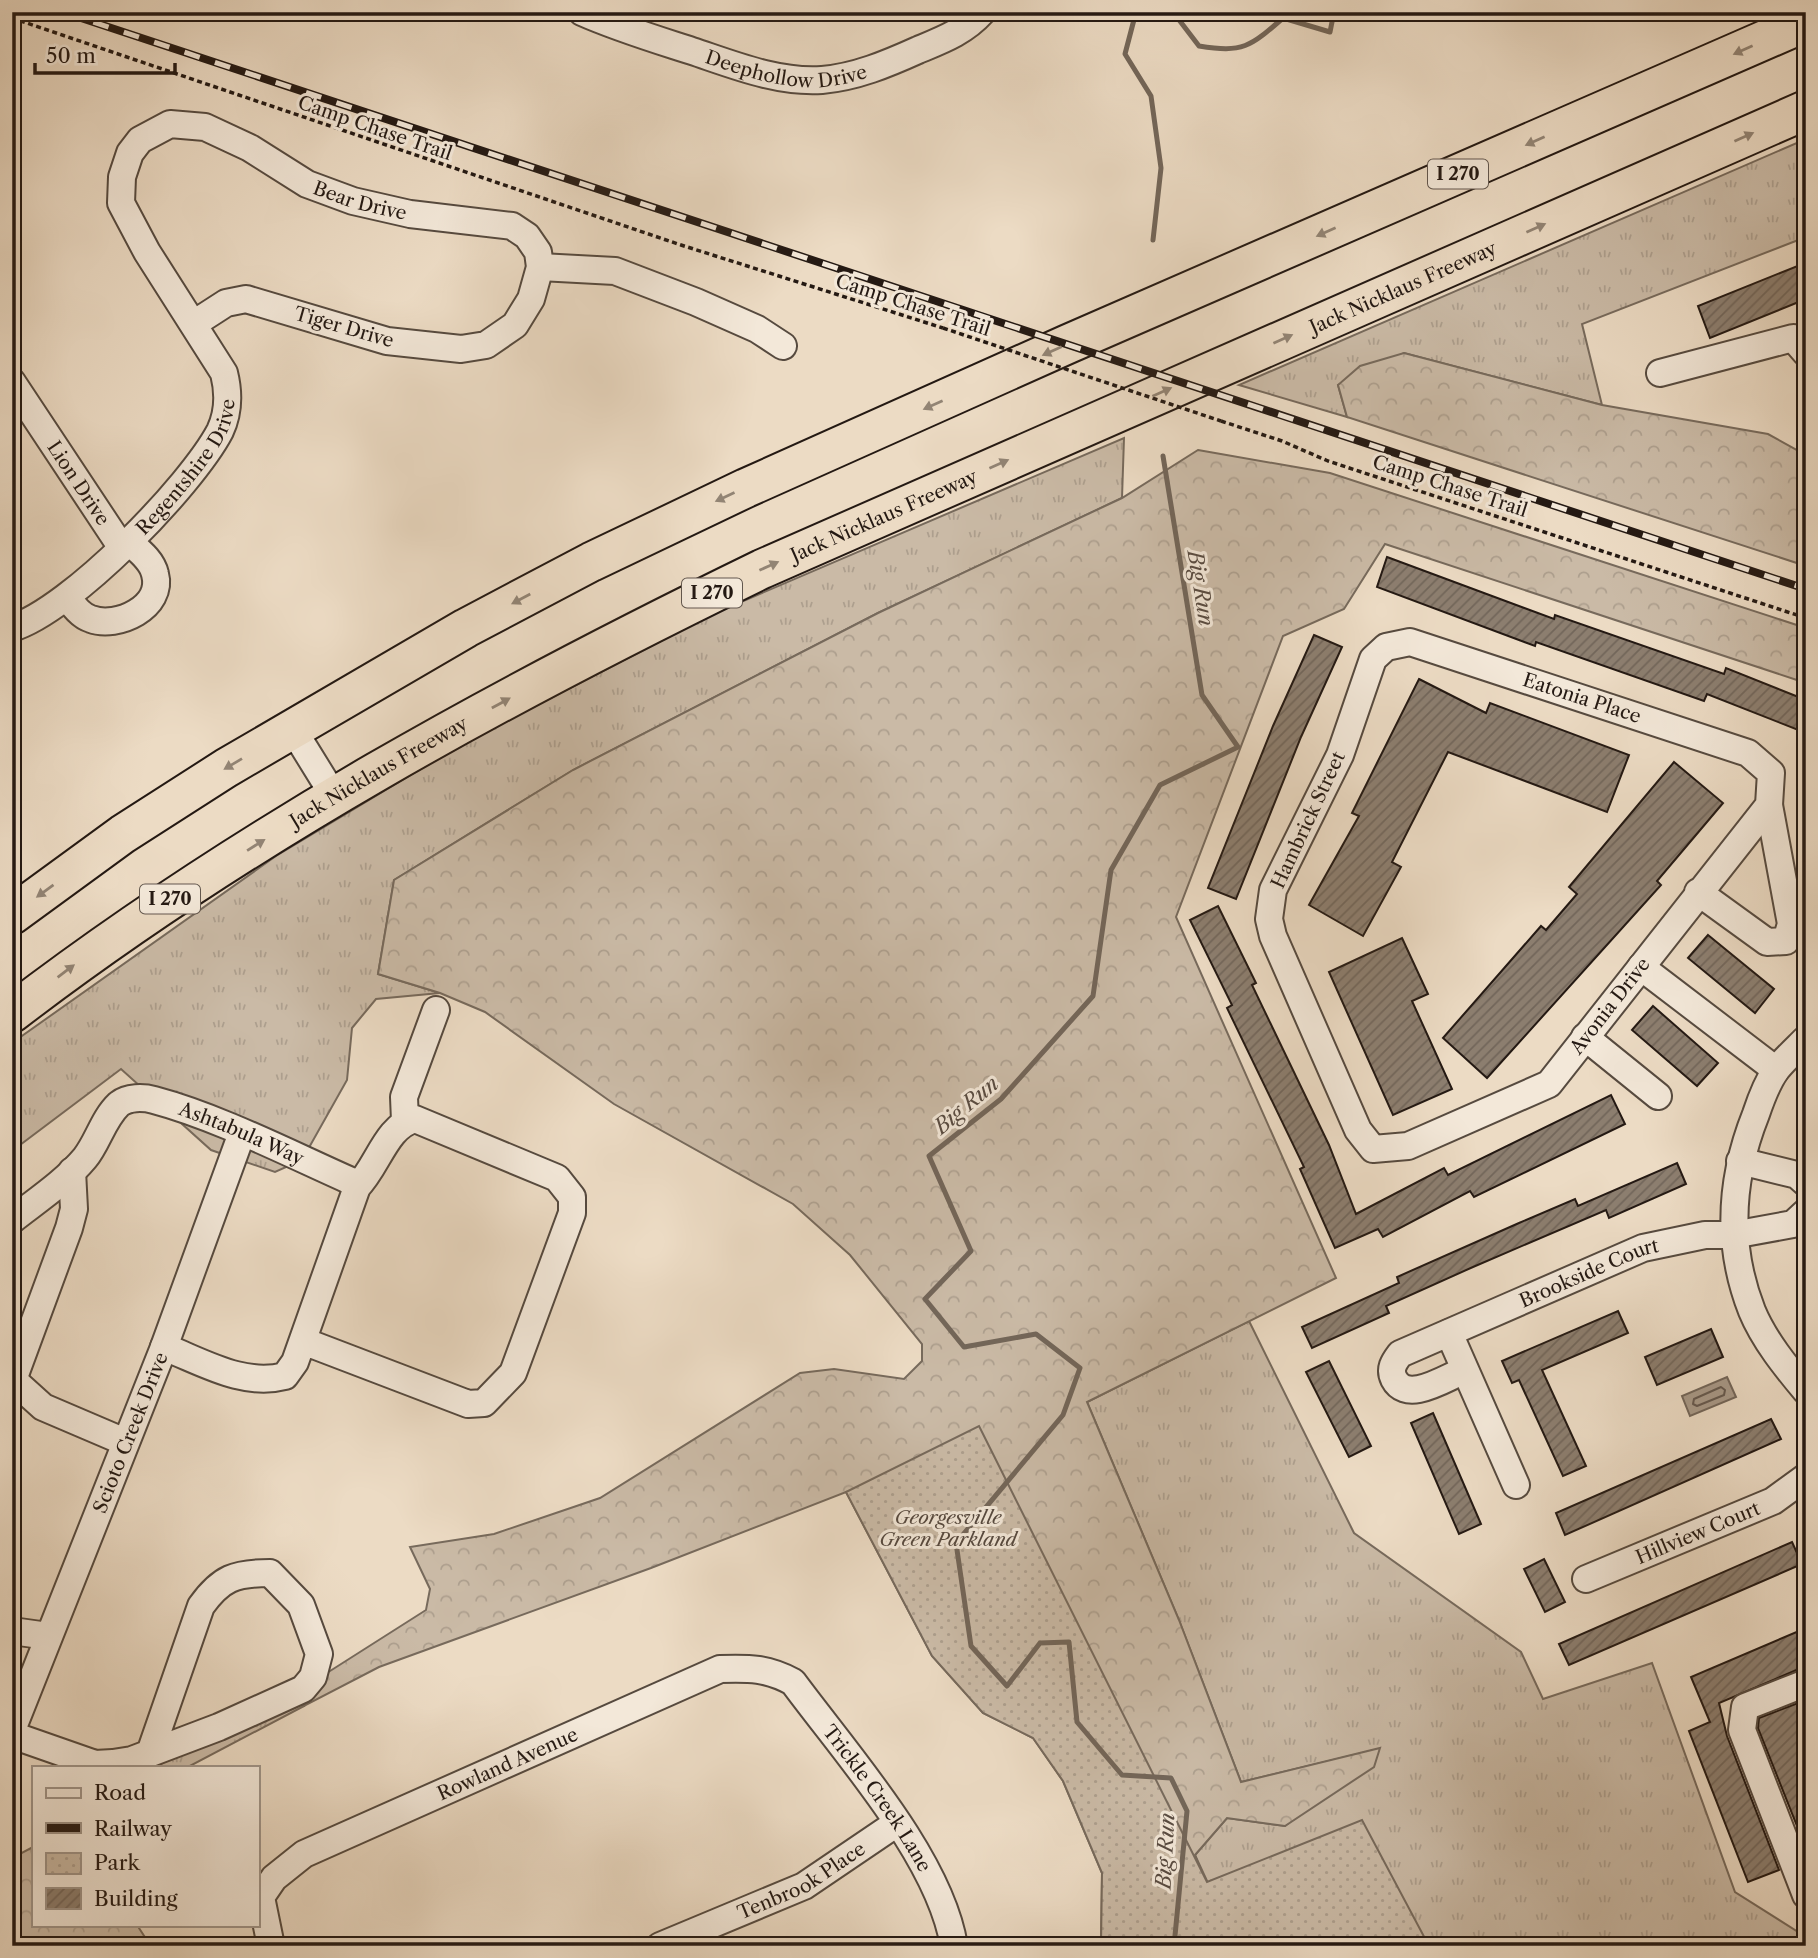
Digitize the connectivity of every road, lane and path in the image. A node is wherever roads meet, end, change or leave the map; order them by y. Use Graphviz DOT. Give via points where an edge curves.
graph roads {
  1 [pos="582,12"];
  2 [pos="982,12"];
  3 [pos="12,18"];
  4 [pos="1806,22"];
  5 [pos="1806,110"];
  6 [pos="170,124"];
  7 [pos="540,267"];
  8 [pos="195,323"];
  9 [pos="783,346"];
  10 [pos="1806,353"];
  11 [pos="1660,373"];
  12 [pos="12,382"];
  13 [pos="125,544"];
  14 [pos="68,598"];
  15 [pos="1806,618"];
  16 [pos="12,628"];
  17 [pos="1386,648"];
  18 [pos="292,728"];
  19 [pos="334,796"];
  20 [pos="1769,805"];
  21 [pos="1698,892"];
  22 [pos="12,915"];
  23 [pos="1640,967"];
  24 [pos="436,1010"];
  25 [pos="12,1013"];
  26 [pos="1585,1037"];
  27 [pos="1806,1039"];
  28 [pos="1776,1070"];
  29 [pos="1658,1096"];
  30 [pos="405,1121"];
  31 [pos="242,1133"];
  32 [pos="1373,1149"];
  33 [pos="1740,1161"];
  34 [pos="72,1171"];
  35 [pos="1806,1183"];
  36 [pos="357,1187"];
  37 [pos="1806,1212"];
  38 [pos="12,1220"];
  39 [pos="1734,1235"];
  40 [pos="1449,1333"];
  41 [pos="303,1341"];
  42 [pos="164,1348"];
  43 [pos="1463,1371"];
  44 [pos="12,1379"];
  45 [pos="1806,1391"];
  46 [pos="125,1442"];
  47 [pos="1806,1477"];
  48 [pos="1516,1485"];
  49 [pos="1586,1579"];
  50 [pos="12,1631"];
  51 [pos="48,1636"];
  52 [pos="772,1671"];
  53 [pos="1806,1683"];
  54 [pos="12,1730"];
  55 [pos="12,1735"];
  56 [pos="150,1753"];
  57 [pos="897,1823"];
  58 [pos="1806,1895"];
  59 [pos="271,1946"];
  60 [pos="660,1946"];
  61 [pos="954,1946"];
  1 -- 2 [label="street, Deephollow Drive" via="611,26 751,70 820,80 888,64 954,34"];
  3 -- 15 [label="path, Camp Chase Trail, bridge"];
  4 -- 18 [label="highway, I 270, one-way" via="746,488 466,628"];
  19 -- 5 [label="highway, Jack Nicklaus Freeway / I 270, one-way" via="638,629 762,569"];
  6 -- 7 [label="street, Bear Drive" via="205,127 250,148 307,184 353,201 410,214 512,226 533,244"];
  6 -- 8 [label="street, Regentshire Drive" via="140,140 130,153 122,177 121,203 147,253"];
  7 -- 8 [label="street, Tiger Drive" via="531,299 514,325 486,345 461,349 387,341 246,299 226,303"];
  7 -- 9 [label="street" via="615,271 757,329"];
  8 -- 13 [label="street, Regentshire Drive" via="224,373 228,388 225,416 201,458"];
  10 -- 11 [label="street" via="1793,338"];
  12 -- 13 [label="street, Lion Drive"];
  13 -- 14 [label="street, Regentshire Drive"];
  13 -- 14 [label="street, Lion Drive" via="145,556 156,575 156,586 144,607 122,620 101,622 82,615"];
  14 -- 16 [label="street, Regentshire Drive"];
  17 -- 20 [label="street, Eatonia Place" via="1410,642 1748,752 1771,773"];
  17 -- 32 [label="street, Hambrick Street" via="1373,659 1340,755 1273,890 1269,919 1358,1130"];
  18 -- 19 [label="street"];
  18 -- 22 [label="highway, I 270, one-way" via="123,834"];
  25 -- 19 [label="highway, Jack Nicklaus Freeway / I 270, one-way" via="175,895"];
  20 -- 21 [label="street, Avonia Drive"];
  20 -- 21 [label="street" via="1790,924 1786,941 1767,942"];
  21 -- 23 [label="street, Avonia Drive"];
  23 -- 26 [label="street, Avonia Drive"];
  23 -- 28 [label="street"];
  24 -- 30 [label="street" via="404,1097"];
  26 -- 29 [label="street"];
  26 -- 32 [label="street, Avonia Drive" via="1549,1084 1408,1146"];
  27 -- 28 [label="street"];
  28 -- 33 [label="street"];
  30 -- 36 [label="street"];
  30 -- 41 [label="street" via="415,1119 556,1178 572,1197 572,1213 513,1373 484,1404 468,1404"];
  31 -- 34 [label="street, Ashtabula Way" via="153,1099 133,1098 121,1102"];
  31 -- 36 [label="street, Ashtabula Way"];
  31 -- 42 [label="street, Scioto Creek Drive"];
  33 -- 35 [label="street" via="1797,1175"];
  33 -- 39 [label="street" via="1733,1202"];
  34 -- 38 [label="street"];
  34 -- 44 [label="street" via="74,1209 69,1228"];
  36 -- 41 [label="street"];
  37 -- 39 [label="street, Brookside Court" via="1793,1224"];
  39 -- 40 [label="street, Brookside Court" via="1706,1235 1643,1248"];
  39 -- 45 [label="street" via="1753,1313 1780,1359"];
  40 -- 43 [label="street"];
  40 -- 43 [label="street, Brookside Court" via="1400,1354 1393,1362 1392,1374 1406,1390 1417,1390"];
  41 -- 42 [label="street" via="285,1376 265,1381 246,1379"];
  42 -- 46 [label="street, Scioto Creek Drive"];
  43 -- 48 [label="street"];
  44 -- 46 [label="street" via="43,1407"];
  46 -- 51 [label="street, Scioto Creek Drive"];
  47 -- 49 [label="street, Hillview Court" via="1773,1501"];
  50 -- 51 [label="street"];
  51 -- 54 [label="street, Scioto Creek Drive"];
  52 -- 57 [label="street, Trickle Creek Lane" via="793,1682"];
  52 -- 59 [label="street, Rowland Avenue" via="720,1669 324,1844 288,1865 261,1897"];
  53 -- 58 [label="street" via="1745,1707 1742,1730"];
  55 -- 56 [label="street" via="95,1764"];
  56 -- 56 [label="street" via="303,1689 313,1677 319,1654 302,1605 270,1573 241,1573 211,1592 201,1606"];
  57 -- 60 [label="street, Tenbrook Place" via="804,1886"];
  57 -- 61 [label="street, Trickle Creek Lane" via="939,1897"];
}
